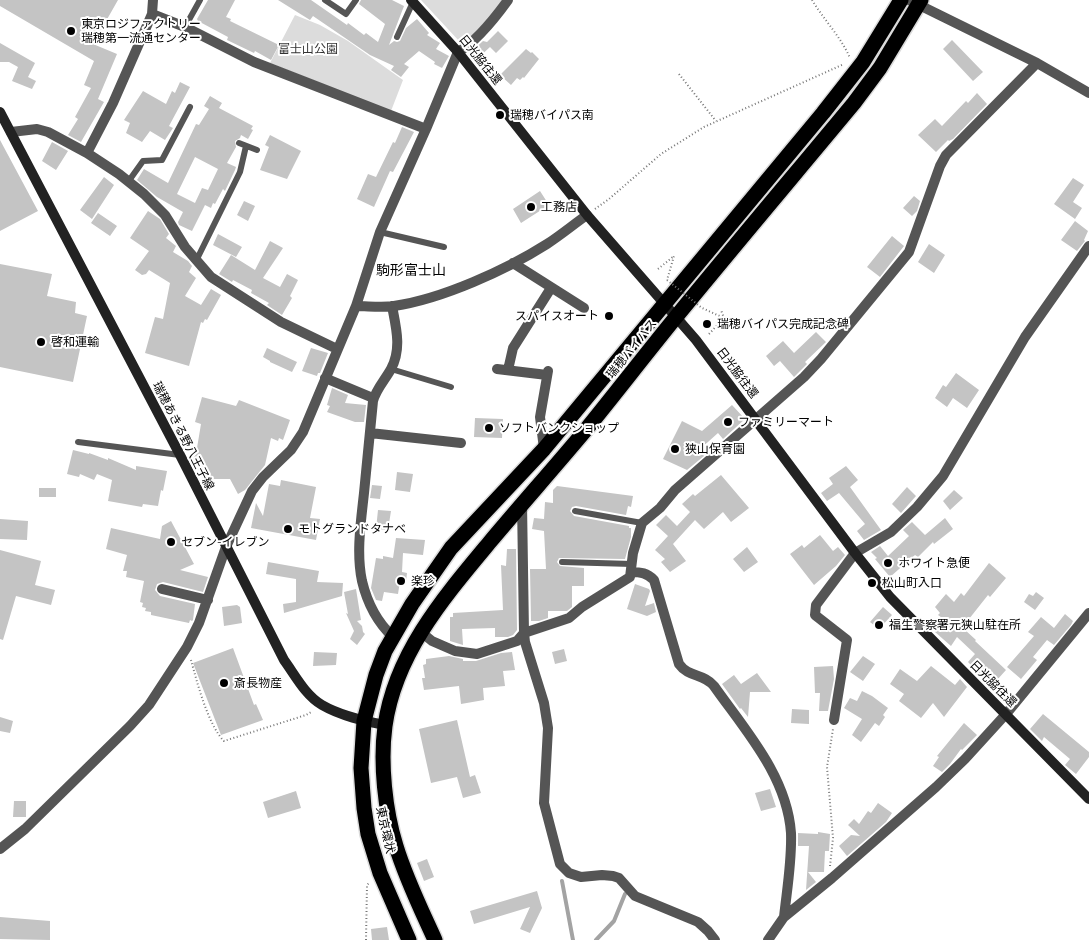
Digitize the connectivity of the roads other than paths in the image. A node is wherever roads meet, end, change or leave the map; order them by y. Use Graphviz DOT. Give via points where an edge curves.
graph roads {
  1 [pos="153,0"];
  2 [pos="200,0"];
  3 [pos="325,0"];
  4 [pos="356,0"];
  5 [pos="508,0"];
  6 [pos="901,0"];
  7 [pos="412,1"];
  8 [pos="916,2"];
  9 [pos="152,14"];
  10 [pos="185,27"];
  11 [pos="397,37"];
  12 [pos="458,52"];
  13 [pos="1037,63"];
  14 [pos="1089,93"];
  15 [pos="190,107"];
  16 [pos="0,112"];
  17 [pos="426,129"];
  18 [pos="11,132"];
  19 [pos="239,143"];
  20 [pos="246,146"];
  21 [pos="257,150"];
  22 [pos="87,153"];
  23 [pos="128,182"];
  24 [pos="587,214"];
  25 [pos="380,232"];
  26 [pos="1089,246"];
  27 [pos="444,247"];
  28 [pos="196,261"];
  29 [pos="513,263"];
  30 [pos="551,288"];
  31 [pos="665,302"];
  32 [pos="356,306"];
  33 [pos="392,306"];
  34 [pos="584,308"];
  35 [pos="677,316"];
  36 [pos="337,349"];
  37 [pos="391,369"];
  38 [pos="497,369"];
  39 [pos="508,370"];
  40 [pos="325,378"];
  41 [pos="450,386"];
  42 [pos="373,398"];
  43 [pos="755,419"];
  44 [pos="370,433"];
  45 [pos="78,442"];
  46 [pos="461,443"];
  47 [pos="544,450"];
  48 [pos="180,455"];
  49 [pos="522,503"];
  50 [pos="575,511"];
  51 [pos="642,523"];
  52 [pos="226,547"];
  53 [pos="854,553"];
  54 [pos="562,562"];
  55 [pos="632,568"];
  56 [pos="162,589"];
  57 [pos="208,600"];
  58 [pos="1089,613"];
  59 [pos="421,632"];
  60 [pos="524,633"];
  61 [pos="392,637"];
  62 [pos="1006,714"];
  63 [pos="364,720"];
  64 [pos="834,720"];
  65 [pos="385,725"];
  66 [pos="1089,799"];
  67 [pos="0,849"];
  68 [pos="784,917"];
  69 [pos="711,939"];
  70 [pos="409,940"];
  71 [pos="435,940"];
  72 [pos="768,940"];
  1 -- 9 [label="street"];
  2 -- 10 [label="lane"];
  3 -- 4 [label="lane" via="349,16"];
  5 -- 12 [label="street" via="481,32"];
  6 -- 31 [label="highway, 瑞穂バイパス" via="863,62"];
  7 -- 11 [label="lane"];
  7 -- 12 [label="main road, 日光脇往還"];
  8 -- 13 [label="street"];
  8 -- 35 [label="highway, 瑞穂バイパス" via="880,68 854,103"];
  9 -- 10 [label="street"];
  9 -- 22 [label="street"];
  10 -- 17 [label="street" via="254,62"];
  12 -- 17 [label="street"];
  12 -- 24 [label="main road, 日光脇往還"];
  13 -- 14 [label="street"];
  13 -- 43 [label="street" via="946,155 910,252 821,359"];
  15 -- 23 [label="lane" via="162,160 143,161"];
  16 -- 18 [label="main road, 瑞穂あきる野八王子線"];
  17 -- 25 [label="street"];
  18 -- 22 [label="street" via="37,129 48,132"];
  18 -- 48 [label="main road, 瑞穂あきる野八王子線"];
  19 -- 20 [label="lane"];
  20 -- 21 [label="lane"];
  20 -- 28 [label="lane" via="240,172"];
  22 -- 23 [label="street"];
  23 -- 28 [label="street" via="165,215"];
  24 -- 29 [label="street" via="547,244"];
  24 -- 31 [label="main road, 日光脇往還"];
  25 -- 27 [label="lane"];
  25 -- 32 [label="street"];
  26 -- 53 [label="street" via="1025,337 943,476 891,532"];
  28 -- 36 [label="street" via="211,277 242,298 281,322"];
  29 -- 30 [label="street"];
  29 -- 33 [label="street" via="441,294"];
  30 -- 34 [label="street"];
  30 -- 39 [label="street" via="513,348"];
  31 -- 35 [label="main road, 日光脇往還"];
  31 -- 47 [label="highway, 瑞穂バイパス"];
  32 -- 33 [label="street"];
  32 -- 36 [label="street"];
  33 -- 37 [label="street" via="398,333"];
  35 -- 43 [label="main road, 日光脇往還"];
  35 -- 49 [label="highway, 瑞穂バイパス"];
  36 -- 40 [label="street"];
  37 -- 41 [label="lane"];
  37 -- 42 [label="street"];
  38 -- 39 [label="street"];
  39 -- 47 [label="street" via="548,373 540,417"];
  40 -- 42 [label="street"];
  40 -- 52 [label="street" via="303,432 291,450 252,491"];
  42 -- 44 [label="street"];
  43 -- 51 [label="street"];
  43 -- 53 [label="main road, 日光脇往還"];
  44 -- 46 [label="street"];
  44 -- 61 [label="street" via="360,522 362,579 380,625"];
  45 -- 48 [label="lane"];
  47 -- 61 [label="highway, 瑞穂バイパス" via="451,548"];
  48 -- 52 [label="main road, 瑞穂あきる野八王子線"];
  49 -- 59 [label="highway, 瑞穂バイパス"];
  49 -- 60 [label="street"];
  50 -- 51 [label="lane"];
  51 -- 55 [label="street"];
  52 -- 57 [label="street"];
  52 -- 63 [label="main road, 瑞穂あきる野八王子線" via="284,660 304,689 321,704"];
  53 -- 62 [label="main road, 日光脇往還" via="918,626"];
  53 -- 64 [label="street" via="816,605 816,615 846,640"];
  54 -- 55 [label="lane"];
  55 -- 60 [label="street" via="630,577 568,618"];
  55 -- 68 [label="street" via="654,580 683,670 709,680 770,766 788,814 791,839"];
  56 -- 57 [label="street"];
  57 -- 67 [label="street" via="187,647 149,705"];
  58 -- 62 [label="street"];
  59 -- 60 [label="street" via="432,642 455,651 476,654 517,641"];
  59 -- 65 [label="highway, 瑞穂バイパス" via="405,660"];
  60 -- 69 [label="street" via="548,728 544,804 560,864 569,873 580,877 602,875 619,878 635,896 698,922"];
  61 -- 63 [label="highway, 瑞穂バイパス" via="376,675"];
  62 -- 66 [label="main road, 日光脇往還"];
  62 -- 68 [label="street" via="936,787"];
  63 -- 65 [label="main road, 瑞穂あきる野八王子線"];
  63 -- 70 [label="highway, 東京環状" via="361,768 368,834 380,873"];
  65 -- 71 [label="highway, 東京環状" via="386,798 395,845"];
  68 -- 72 [label="street"];
}
